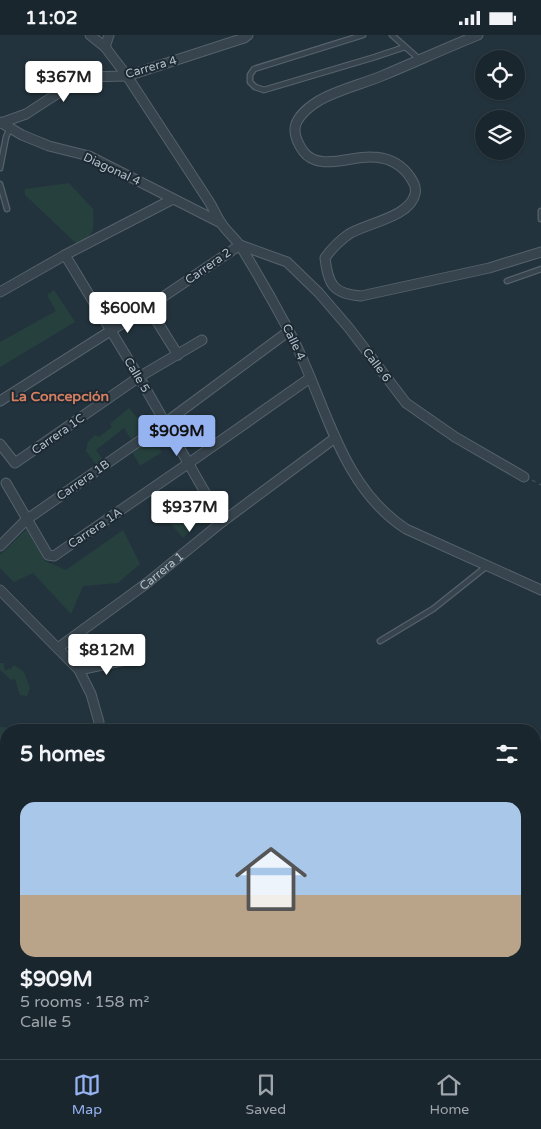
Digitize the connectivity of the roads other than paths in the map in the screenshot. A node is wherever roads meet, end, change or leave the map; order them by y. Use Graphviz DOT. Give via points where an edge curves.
graph roads {
  1 [pos="90,35"];
  2 [pos="109,35"];
  3 [pos="248,35"];
  4 [pos="362,35"];
  5 [pos="392,35"];
  6 [pos="478,35"];
  7 [pos="105,47"];
  8 [pos="405,47"];
  9 [pos="420,60"];
  10 [pos="127,76"];
  11 [pos="1,123"];
  12 [pos="10,128"];
  13 [pos="0,168"];
  14 [pos="0,184"];
  15 [pos="173,199"];
  16 [pos="7,209"];
  17 [pos="541,211"];
  18 [pos="541,219"];
  19 [pos="221,223"];
  20 [pos="240,245"];
  21 [pos="541,252"];
  22 [pos="65,255"];
  23 [pos="541,269"];
  24 [pos="507,281"];
  25 [pos="0,292"];
  26 [pos="148,307"];
  27 [pos="110,331"];
  28 [pos="289,331"];
  29 [pos="202,341"];
  30 [pos="178,355"];
  31 [pos="139,377"];
  32 [pos="310,378"];
  33 [pos="0,401"];
  34 [pos="165,423"];
  35 [pos="336,438"];
  36 [pos="0,443"];
  37 [pos="189,463"];
  38 [pos="524,477"];
  39 [pos="3,485"];
  40 [pos="26,520"];
  41 [pos="222,522"];
  42 [pos="0,545"];
  43 [pos="487,567"];
  44 [pos="0,590"];
  45 [pos="541,590"];
  46 [pos="380,641"];
  47 [pos="58,648"];
  48 [pos="130,659"];
  49 [pos="79,671"];
  50 [pos="99,722"];
  1 -- 7 [label="street, Calle 4"];
  2 -- 7 [label="street"];
  3 -- 10 [label="street, Carrera 4"];
  4 -- 8 [label="lane" via="254,69 250,82 264,90"];
  5 -- 8 [label="lane"];
  6 -- 9 [label="street"];
  7 -- 10 [label="street, Calle 4"];
  8 -- 9 [label="lane"];
  9 -- 21 [label="street" via="319,100 299,116 294,129 298,145 306,156 319,161 371,157 388,160 401,166 414,182 416,194 409,207 351,233 335,244 325,258 333,286 346,295 361,296 489,268"];
  10 -- 11 [label="street, Carrera 4" via="83,77 26,114"];
  10 -- 19 [label="street, Calle 4"];
  11 -- 12 [label="street, Diagonal 4"];
  12 -- 13 [label="lane"];
  12 -- 15 [label="street, Diagonal 4" via="49,146 89,156"];
  14 -- 16 [label="lane"];
  15 -- 19 [label="street, Diagonal 4"];
  15 -- 22 [label="street"];
  17 -- 18 [label="lane"];
  19 -- 20 [label="street, Calle 4"];
  20 -- 26 [label="street, Carrera 2"];
  20 -- 28 [label="street, Calle 4"];
  20 -- 38 [label="street, Calle 6" via="287,262 337,314 406,403 455,437"];
  22 -- 25 [label="street"];
  22 -- 27 [label="street, Calle 5"];
  23 -- 24 [label="lane"];
  26 -- 27 [label="street, Carrera 2"];
  26 -- 30 [label="street"];
  27 -- 31 [label="street, Calle 5"];
  27 -- 33 [label="street, Carrera 2"];
  28 -- 32 [label="street, Calle 4"];
  28 -- 34 [label="street, Carrera 1B"];
  29 -- 30 [label="street, Carrera 1C"];
  30 -- 31 [label="street, Carrera 1C"];
  31 -- 34 [label="street, Calle 5"];
  31 -- 36 [label="street, Carrera 1C" via="15,463"];
  32 -- 35 [label="street, Calle 4"];
  32 -- 37 [label="street, Carrera 1A"];
  34 -- 37 [label="street, Calle 5"];
  34 -- 40 [label="street, Carrera 1B"];
  35 -- 41 [label="street, Carrera 1"];
  35 -- 43 [label="street, Calle 4" via="365,492 392,520"];
  37 -- 40 [label="street, Carrera 1A" via="51,556"];
  37 -- 41 [label="street, Calle 5"];
  39 -- 40 [label="street"];
  40 -- 42 [label="street, Carrera 1B"];
  41 -- 47 [label="street, Carrera 1" via="147,583"];
  43 -- 45 [label="street, Calle 4"];
  43 -- 46 [label="lane" via="433,609"];
  44 -- 47 [label="street"];
  47 -- 49 [label="street"];
  48 -- 49 [label="street"];
  49 -- 50 [label="street" via="92,694"];
}
